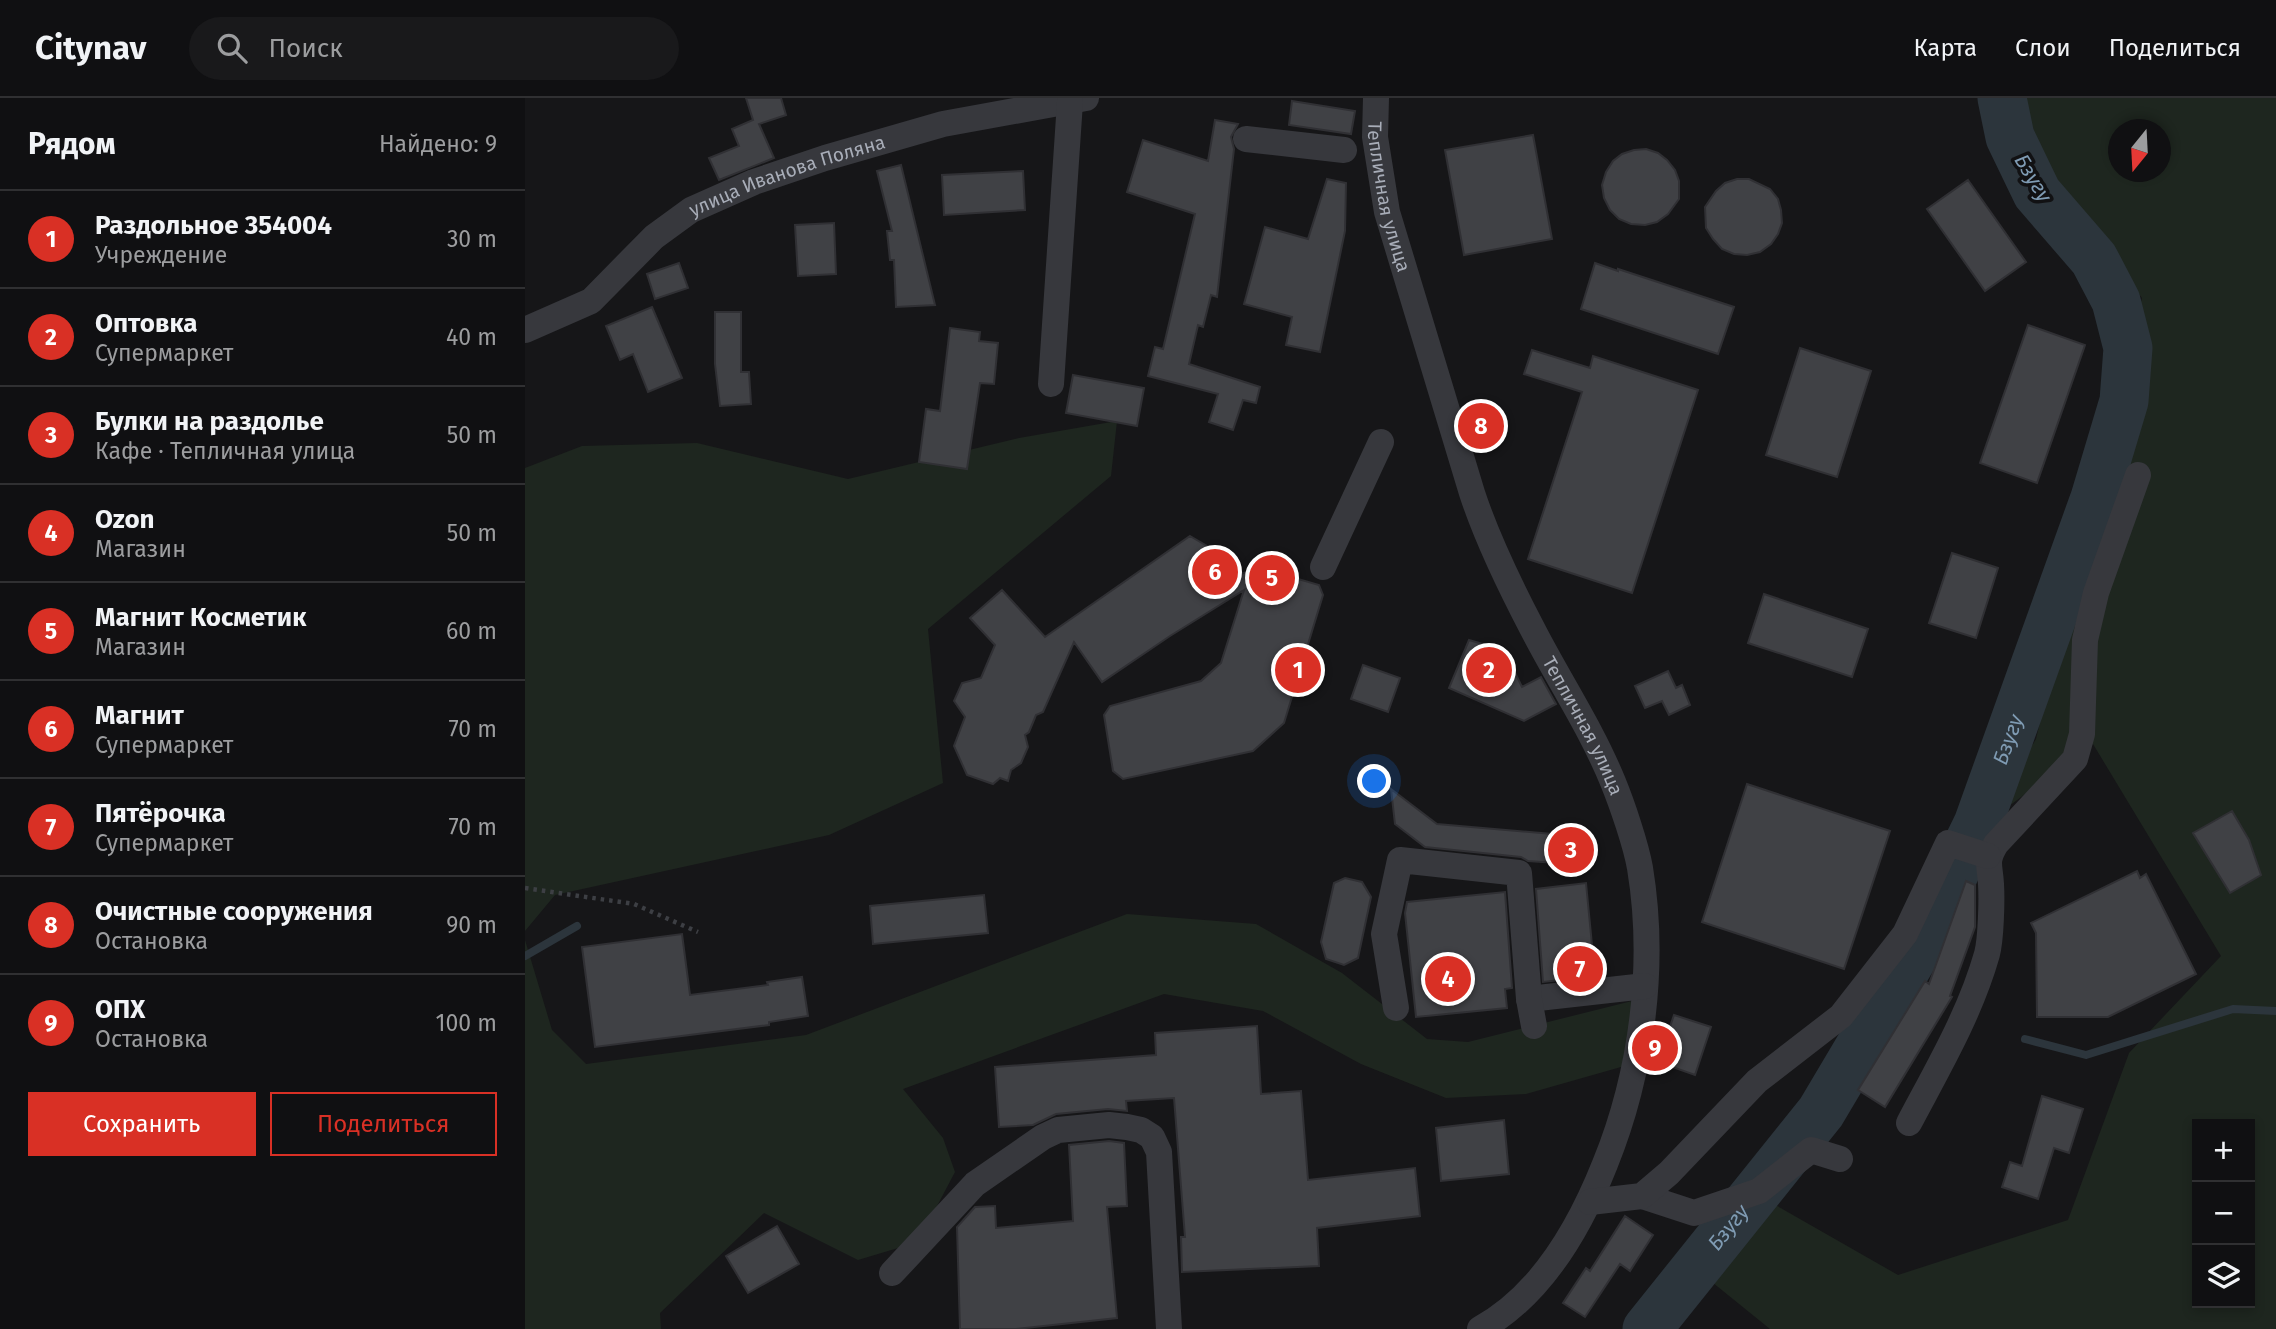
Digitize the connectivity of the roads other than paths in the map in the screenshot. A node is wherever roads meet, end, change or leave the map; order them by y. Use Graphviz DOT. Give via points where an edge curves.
graph roads {
  1 [pos="1376,98"];
  2 [pos="1078,100"];
  3 [pos="1246,139"];
  4 [pos="1344,150"];
  5 [pos="525,330"];
  6 [pos="1051,384"];
  7 [pos="1381,442"];
  8 [pos="2137,475"];
  9 [pos="1323,568"];
  10 [pos="1988,856"];
  11 [pos="1645,986"];
  12 [pos="1529,999"];
  13 [pos="1396,1008"];
  14 [pos="1534,1026"];
  15 [pos="1909,1123"];
  16 [pos="1840,1160"];
  17 [pos="1642,1196"];
  18 [pos="1590,1202"];
  19 [pos="893,1273"];
  20 [pos="1494,1325"];
  21 [pos="1169,1329"];
  1 -- 11 [label="street, Тепличная улица" via="1375,137 1387,212 1483,526 1613,782 1639,866"];
  2 -- 5 [label="street, улица Иванова Поляна" via="943,124 754,181 663,230 591,301"];
  2 -- 6 [label="street"];
  3 -- 4 [label="street"];
  7 -- 9 [label="street"];
  8 -- 10 [label="street" via="2085,640 2082,734 2075,759"];
  10 -- 15 [label="street" via="1988,951 1965,1017"];
  10 -- 17 [label="street" via="1948,843 1905,934 1841,1016 1758,1082"];
  11 -- 12 [label="street"];
  11 -- 18 [label="street, Тепличная улица" via="1629,1091"];
  12 -- 13 [label="street" via="1519,873 1400,860 1384,934"];
  12 -- 14 [label="street"];
  16 -- 17 [label="street" via="1811,1150 1759,1191 1694,1213"];
  17 -- 18 [label="street"];
  18 -- 20 [label="street, Тепличная улица" via="1562,1249"];
  19 -- 21 [label="street" via="975,1184 1043,1137 1058,1130 1127,1127 1152,1137 1159,1152"];
}
